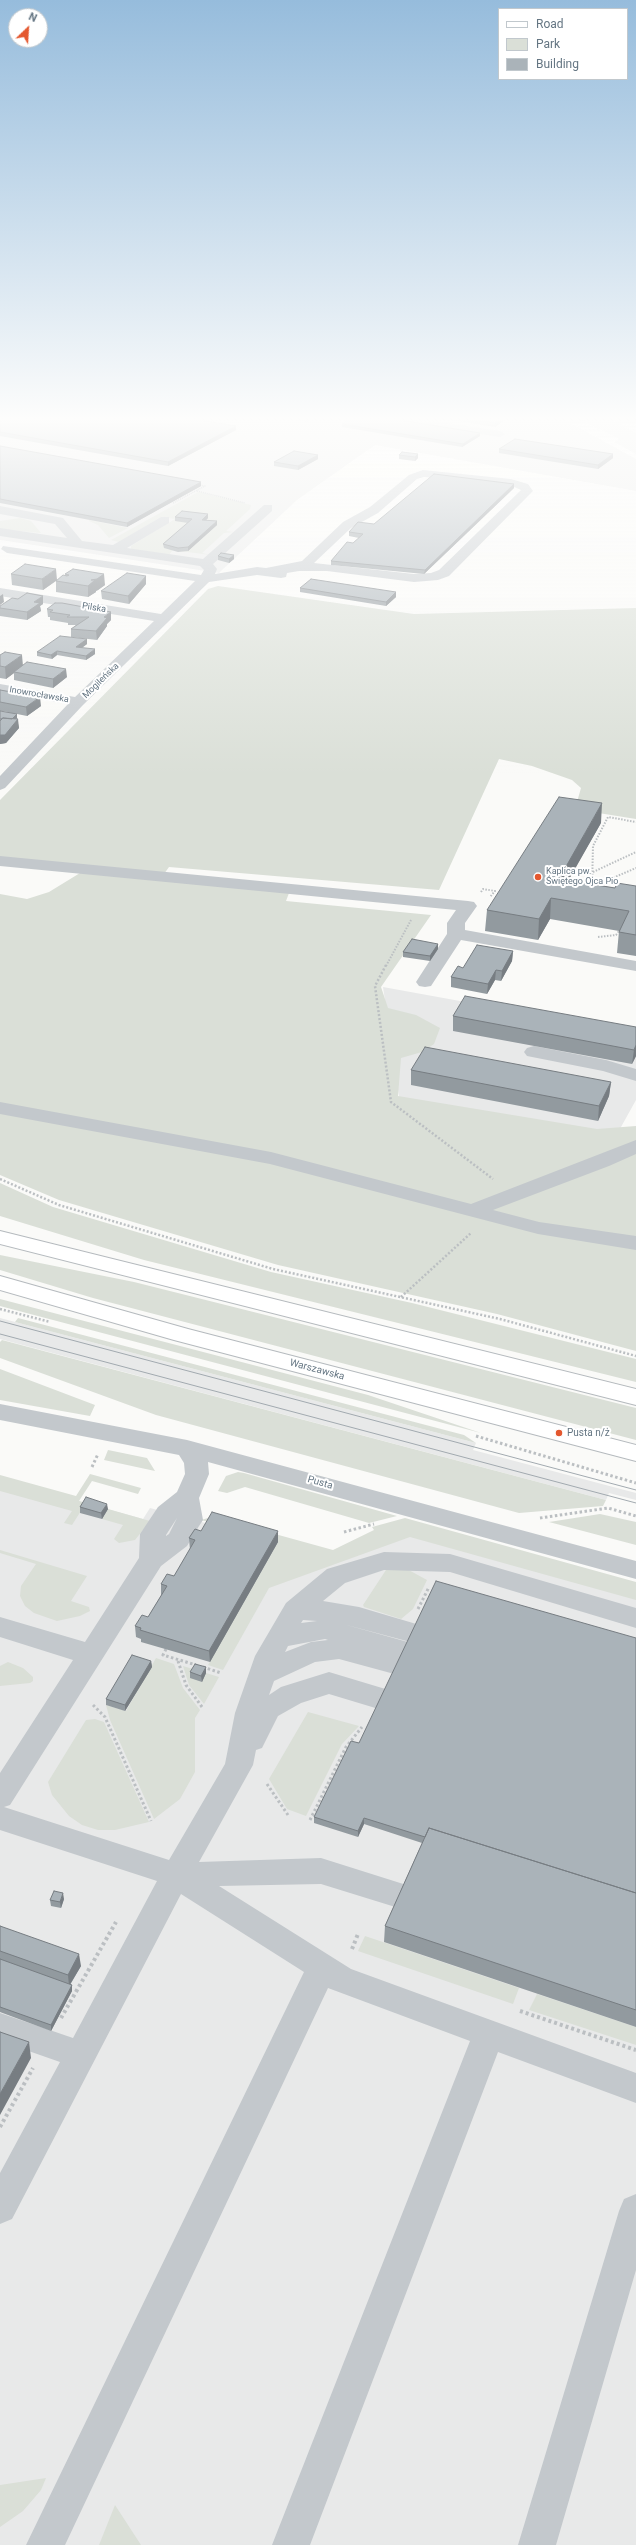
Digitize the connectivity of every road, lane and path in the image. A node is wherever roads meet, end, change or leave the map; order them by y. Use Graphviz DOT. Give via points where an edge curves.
graph roads {
  1 [pos="44,539"];
  2 [pos="74,539"];
  3 [pos="133,539"];
  4 [pos="235,539"];
  5 [pos="333,539"];
  6 [pos="478,539"];
  7 [pos="78,544"];
  8 [pos="0,548"];
  9 [pos="116,549"];
  10 [pos="204,563"];
  11 [pos="299,567"];
  12 [pos="267,572"];
  13 [pos="205,579"];
  14 [pos="354,584"];
  15 [pos="0,592"];
  16 [pos="165,619"];
  17 [pos="0,688"];
  18 [pos="78,702"];
  19 [pos="0,785"];
  20 [pos="636,822"];
  21 [pos="636,852"];
  22 [pos="0,861"];
  23 [pos="636,868"];
  24 [pos="593,872"];
  25 [pos="593,886"];
  26 [pos="587,890"];
  27 [pos="412,919"];
  28 [pos="456,934"];
  29 [pos="636,966"];
  30 [pos="425,982"];
  31 [pos="534,1052"];
  32 [pos="636,1075"];
  33 [pos="636,1079"];
  34 [pos="636,1083"];
  35 [pos="0,1108"];
  36 [pos="636,1146"];
  37 [pos="0,1179"];
  38 [pos="514,1194"];
  39 [pos="481,1214"];
  40 [pos="538,1228"];
  41 [pos="0,1237"];
  42 [pos="636,1243"];
  43 [pos="0,1283"];
  44 [pos="401,1297"];
  45 [pos="636,1356"];
  46 [pos="636,1396"];
  47 [pos="0,1412"];
  48 [pos="187,1448"];
  49 [pos="636,1452"];
  50 [pos="636,1516"];
  51 [pos="536,1519"];
  52 [pos="636,1570"];
  53 [pos="429,1586"];
  54 [pos="295,1610"];
  55 [pos="636,1618"];
  56 [pos="0,1627"];
  57 [pos="280,1637"];
  58 [pos="408,1641"];
  59 [pos="166,1649"];
  60 [pos="92,1655"];
  61 [pos="178,1660"];
  62 [pos="221,1673"];
  63 [pos="263,1674"];
  64 [pos="382,1699"];
  65 [pos="93,1705"];
  66 [pos="202,1707"];
  67 [pos="362,1727"];
  68 [pos="239,1765"];
  69 [pos="267,1784"];
  70 [pos="0,1797"];
  71 [pos="288,1815"];
  72 [pos="0,1818"];
  73 [pos="310,1820"];
  74 [pos="151,1821"];
  75 [pos="176,1874"];
  76 [pos="405,1897"];
  77 [pos="358,1934"];
  78 [pos="352,1949"];
  79 [pos="321,1969"];
  80 [pos="520,2011"];
  81 [pos="0,2027"];
  82 [pos="488,2036"];
  83 [pos="636,2050"];
  84 [pos="80,2055"];
  85 [pos="636,2088"];
  86 [pos="0,2207"];
  87 [pos="636,2211"];
  88 [pos="45,2545"];
  89 [pos="291,2545"];
  90 [pos="537,2545"];
  1 -- 7 [label="street"];
  2 -- 7 [label="street"];
  3 -- 9 [label="street"];
  4 -- 10 [label="street" via="212,560"];
  5 -- 11 [label="street" via="306,564"];
  6 -- 11 [label="street" via="444,573 433,577 414,578 327,567"];
  7 -- 9 [label="street"];
  8 -- 13 [label="street"];
  9 -- 10 [label="street"];
  10 -- 13 [label="street" via="211,569"];
  11 -- 12 [label="street"];
  12 -- 13 [label="street"];
  12 -- 14 [label="street"];
  13 -- 16 [label="street, Mogileńska"];
  15 -- 16 [label="street, Pilska"];
  16 -- 18 [label="street, Mogileńska"];
  17 -- 18 [label="street, Inowrocławska"];
  18 -- 19 [label="street, Mogileńska"];
  20 -- 24 [label="path" via="608,817 593,846"];
  21 -- 24 [label="path"];
  22 -- 28 [label="street" via="468,906 456,923"];
  23 -- 25 [label="path"];
  24 -- 25 [label="path"];
  25 -- 26 [label="path" via="592,890"];
  27 -- 38 [label="path" via="375,986 391,1102"];
  28 -- 29 [label="street"];
  28 -- 30 [label="street"];
  31 -- 32 [label="street" via="606,1066"];
  33 -- 34 [label="street"];
  35 -- 39 [label="street" via="271,1158"];
  36 -- 38 [label="street" via="602,1162"];
  37 -- 44 [label="path" via="59,1205 273,1269"];
  38 -- 39 [label="street"];
  38 -- 40 [label="street" via="523,1212"];
  39 -- 40 [label="street"];
  39 -- 44 [label="path"];
  40 -- 42 [label="street"];
  41 -- 46 [label="main road"];
  43 -- 49 [label="main road, Warszawska" via="182,1335"];
  44 -- 45 [label="path" via="500,1319"];
  47 -- 48 [label="street, Pusta"];
  48 -- 52 [label="street, Pusta"];
  48 -- 60 [label="street" via="196,1463 197,1474 187,1498 190,1520 178,1540 152,1559"];
  50 -- 51 [label="path" via="608,1508"];
  53 -- 58 [label="path"];
  54 -- 55 [label="street" via="336,1576 384,1562 450,1562"];
  54 -- 57 [label="street"];
  54 -- 58 [label="street" via="326,1611 359,1617"];
  56 -- 60 [label="street"];
  57 -- 58 [label="street" via="325,1629"];
  57 -- 63 [label="street" via="269,1656"];
  58 -- 63 [label="street" via="311,1652"];
  59 -- 61 [label="path" via="163,1655"];
  60 -- 70 [label="street"];
  61 -- 62 [label="path"];
  61 -- 66 [label="path" via="186,1685"];
  63 -- 68 [label="street" via="249,1713"];
  64 -- 68 [label="street" via="329,1683 291,1695 268,1709"];
  65 -- 74 [label="path" via="105,1717"];
  67 -- 73 [label="path" via="346,1747"];
  68 -- 75 [label="street"];
  69 -- 71 [label="path"];
  72 -- 75 [label="street"];
  75 -- 76 [label="street" via="321,1871"];
  75 -- 79 [label="street"];
  75 -- 84 [label="street"];
  77 -- 78 [label="path"];
  79 -- 82 [label="street" via="340,1979"];
  79 -- 88 [label="street"];
  80 -- 83 [label="path"];
  81 -- 84 [label="street"];
  82 -- 85 [label="street"];
  82 -- 89 [label="street"];
  84 -- 86 [label="street"];
  87 -- 90 [label="street"];
}
